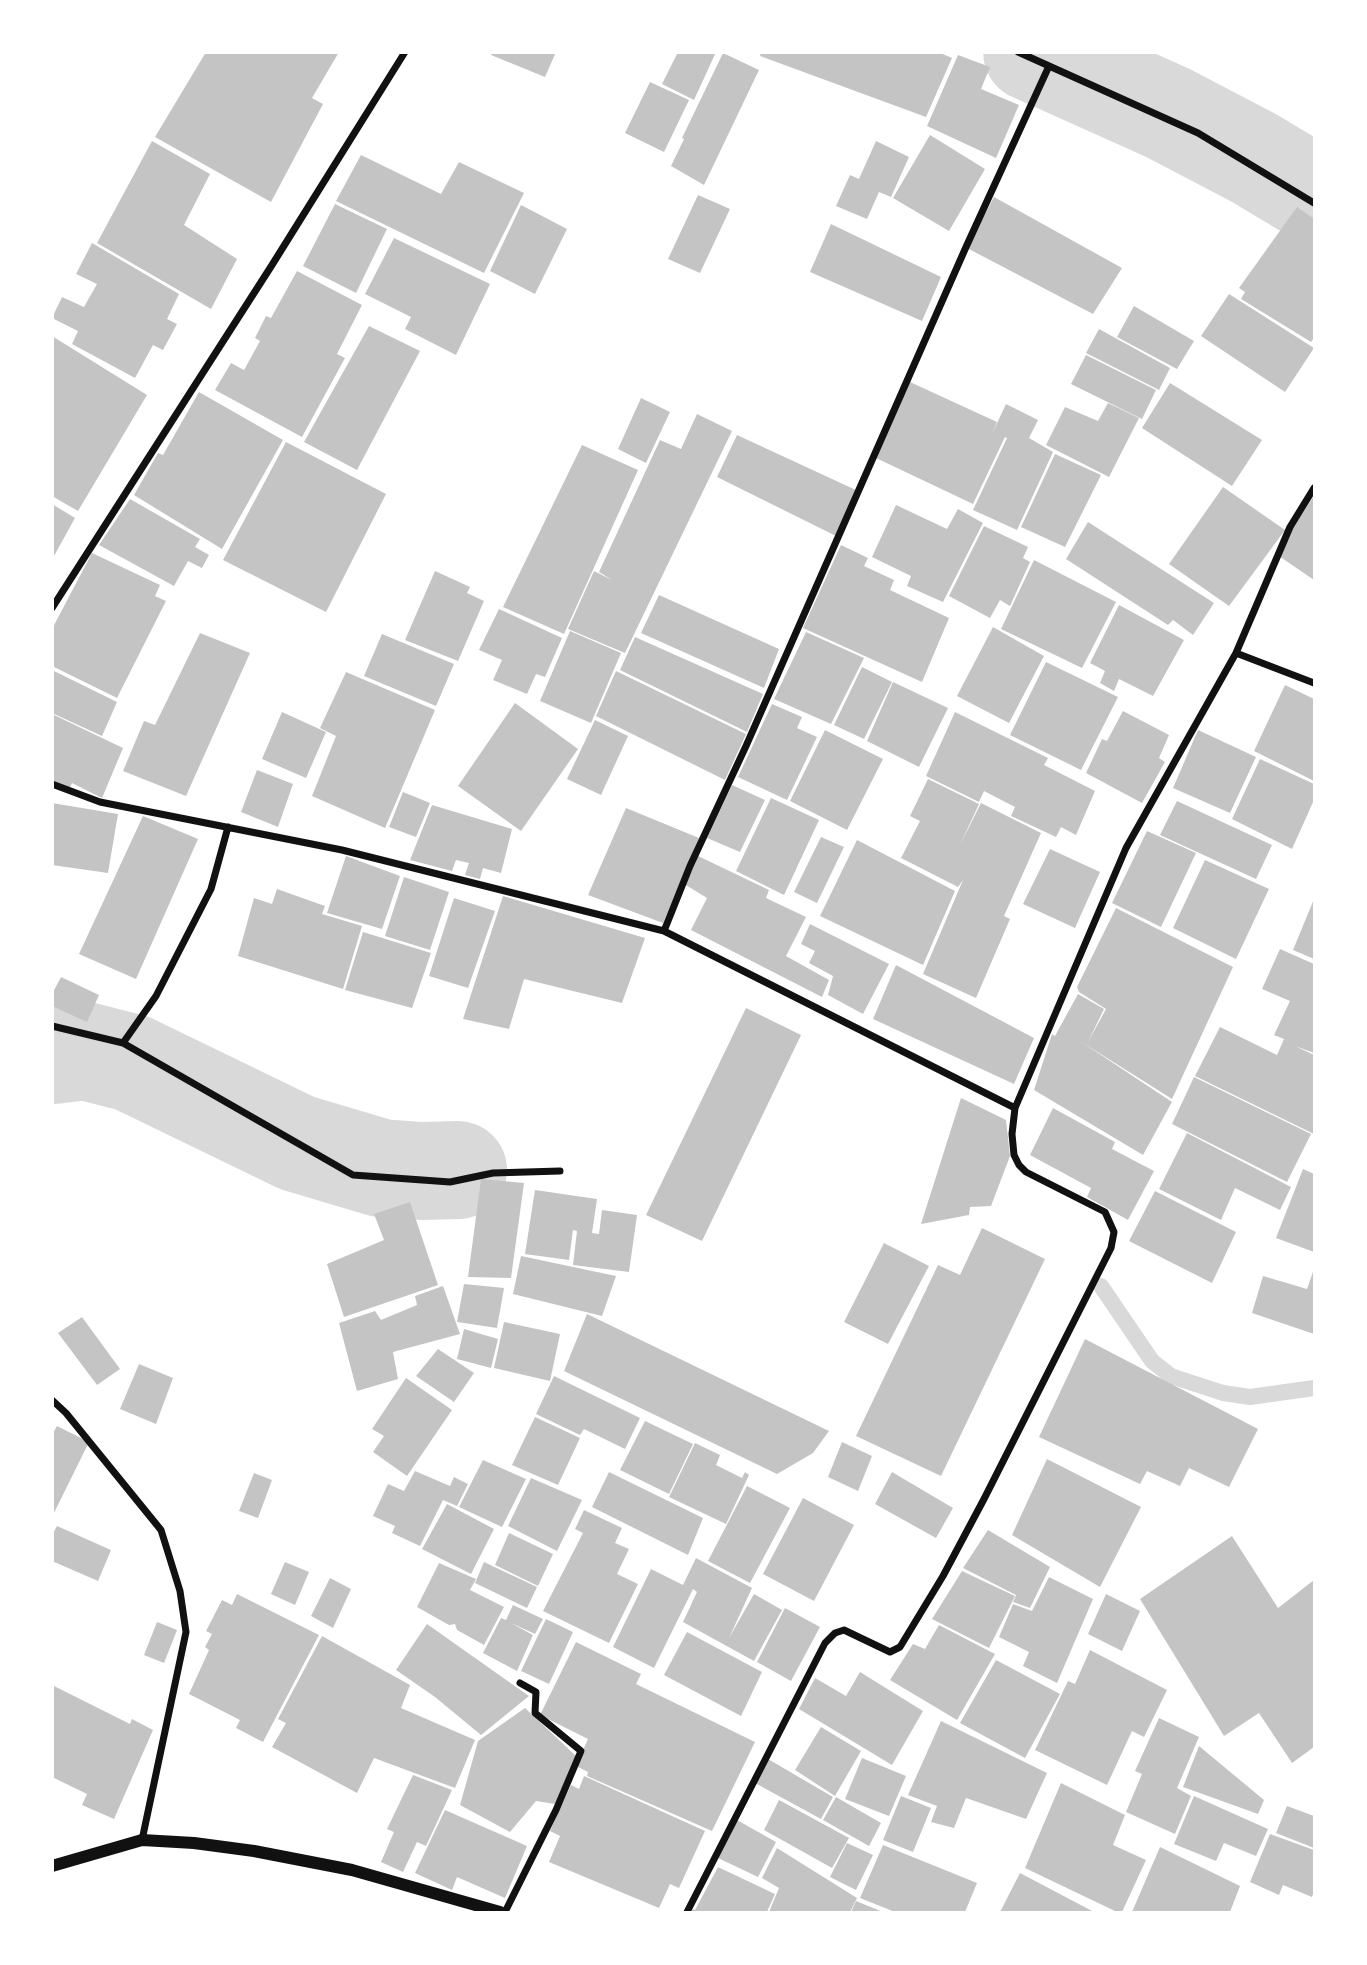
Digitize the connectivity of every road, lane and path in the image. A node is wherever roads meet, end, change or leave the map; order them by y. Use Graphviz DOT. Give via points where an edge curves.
graph roads {
  1 [pos="405,52"];
  2 [pos="1018,52"];
  3 [pos="1049,66"];
  4 [pos="1314,203"];
  5 [pos="1314,488"];
  6 [pos="52,608"];
  7 [pos="1236,653"];
  8 [pos="1314,683"];
  9 [pos="52,784"];
  10 [pos="228,827"];
  11 [pos="664,931"];
  12 [pos="52,1026"];
  13 [pos="123,1043"];
  14 [pos="1014,1108"];
  15 [pos="560,1171"];
  16 [pos="52,1400"];
  17 [pos="520,1683"];
  18 [pos="142,1840"];
  19 [pos="52,1866"];
  20 [pos="502,1913"];
  21 [pos="687,1913"];
  1 -- 6 [label="street"];
  2 -- 3 [label="street"];
  3 -- 4 [label="street" via="1198,133"];
  3 -- 11 [label="street"];
  5 -- 7 [label="street" via="1290,527"];
  7 -- 8 [label="street"];
  7 -- 14 [label="street" via="1126,848"];
  9 -- 10 [label="street" via="100,802"];
  10 -- 11 [label="street" via="342,850"];
  10 -- 13 [label="street" via="211,889 156,996"];
  11 -- 14 [label="street"];
  12 -- 13 [label="street"];
  13 -- 15 [label="street" via="353,1175 450,1182 493,1173"];
  14 -- 21 [label="street" via="1012,1134 1019,1165 1105,1212 1114,1232 1111,1248 984,1499 900,1647 890,1652 844,1630 825,1643"];
  16 -- 18 [label="street" via="161,1530 180,1591 186,1632"];
  17 -- 20 [label="street" via="536,1692 536,1713 581,1751"];
  18 -- 19 [label="street"];
  18 -- 20 [label="street" via="290,1858"];
}
